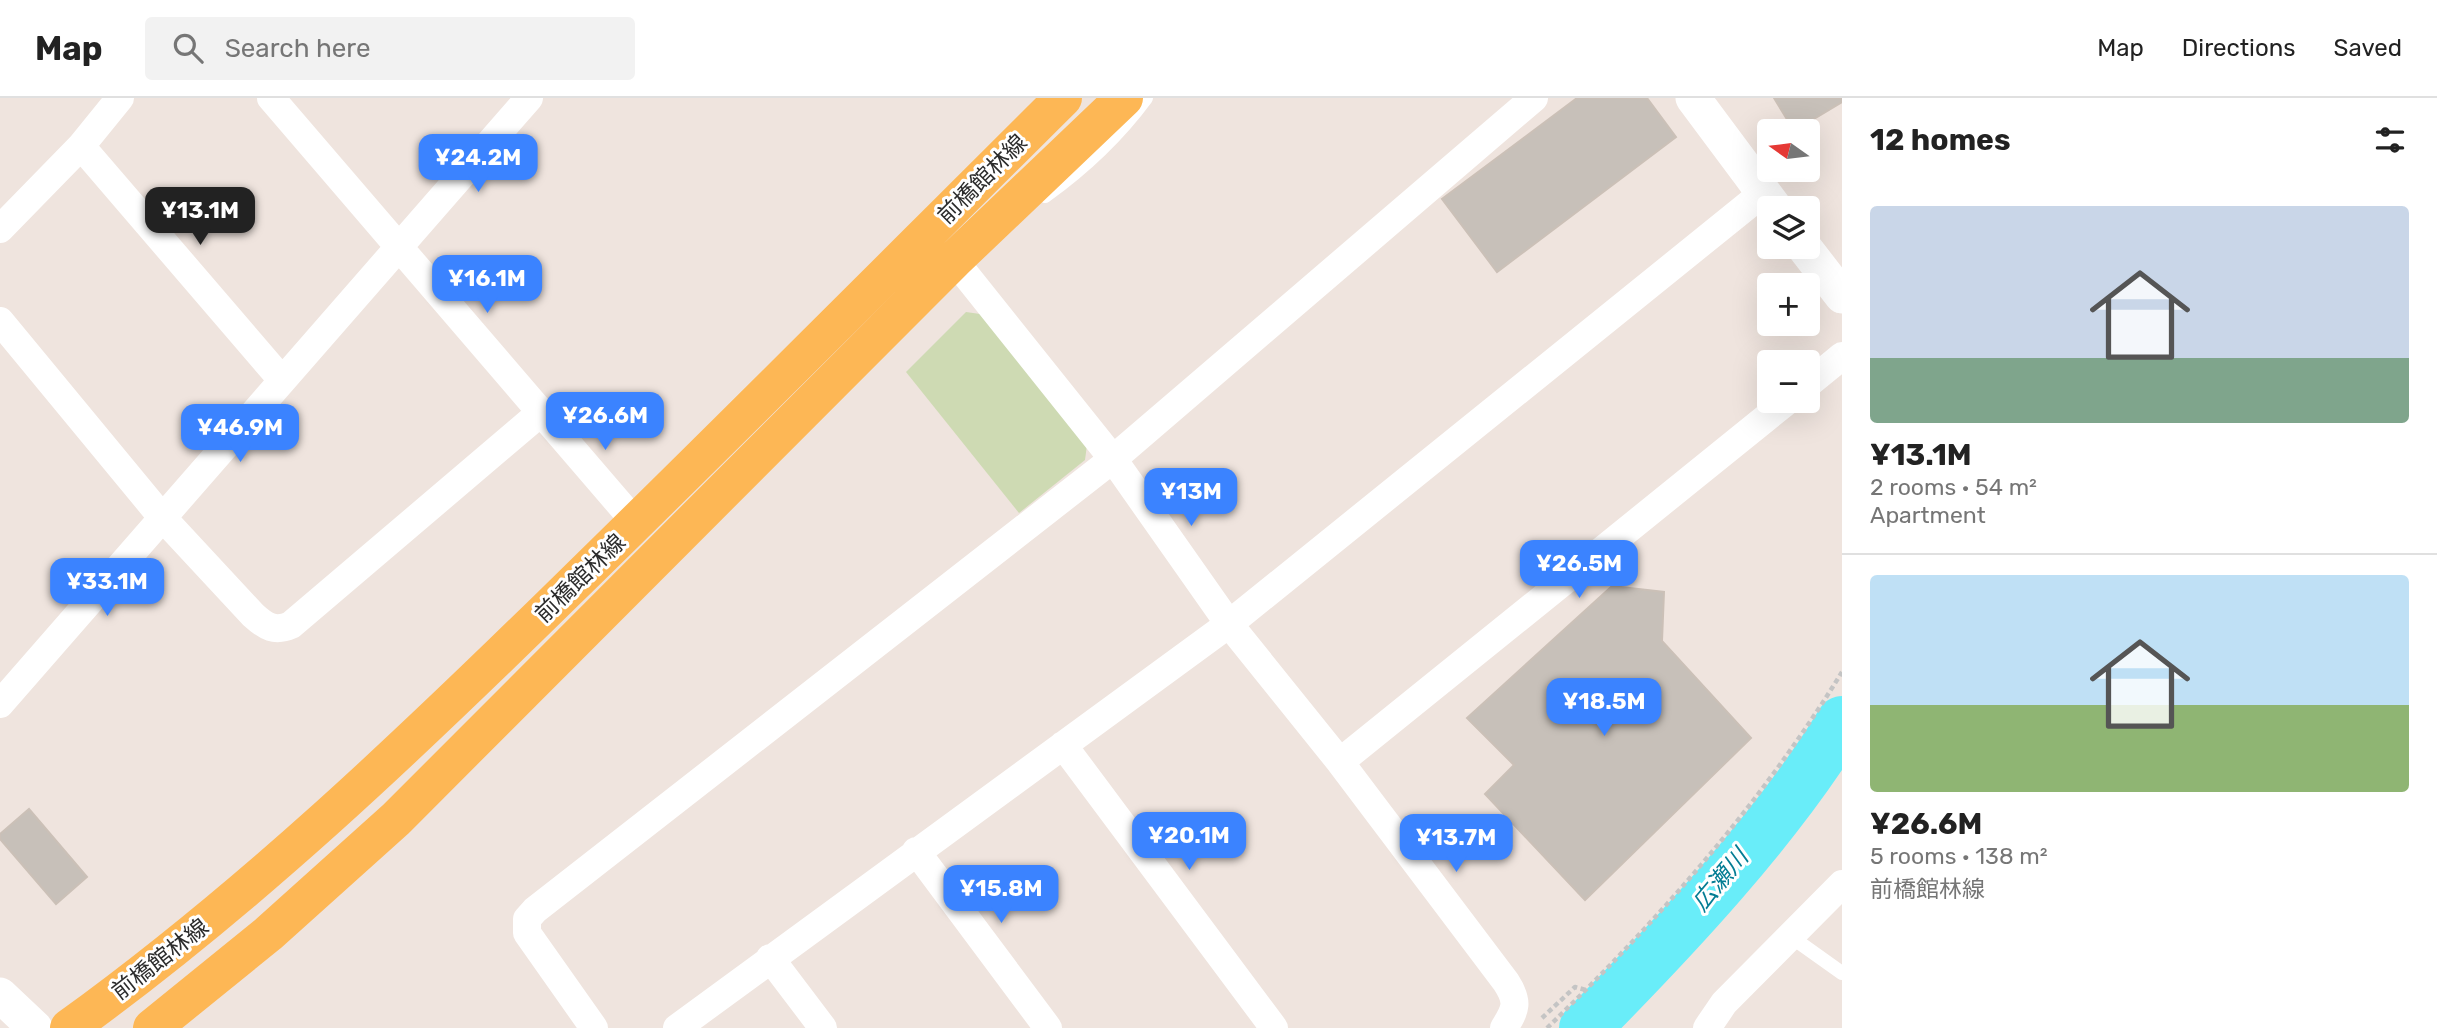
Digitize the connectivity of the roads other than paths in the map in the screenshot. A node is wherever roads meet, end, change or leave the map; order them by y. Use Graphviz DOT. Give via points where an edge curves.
graph roads {
  1 [pos="120,98"];
  2 [pos="271,98"];
  3 [pos="1063,98"];
  4 [pos="1124,98"];
  5 [pos="1146,98"];
  6 [pos="1534,98"];
  7 [pos="1693,98"];
  8 [pos="519,102"];
  9 [pos="81,146"];
  10 [pos="1766,196"];
  11 [pos="1757,209"];
  12 [pos="1003,215"];
  13 [pos="0,229"];
  14 [pos="399,248"];
  15 [pos="1813,259"];
  16 [pos="954,260"];
  17 [pos="1842,296"];
  18 [pos="0,321"];
  19 [pos="1842,356"];
  20 [pos="1820,374"];
  21 [pos="282,380"];
  22 [pos="1772,413"];
  23 [pos="539,414"];
  24 [pos="1113,459"];
  25 [pos="161,516"];
  26 [pos="636,523"];
  27 [pos="1229,624"];
  28 [pos="5,687"];
  29 [pos="1063,745"];
  30 [pos="1340,762"];
  31 [pos="916,851"];
  32 [pos="1842,884"];
  33 [pos="1790,936"];
  34 [pos="770,958"];
  35 [pos="1842,973"];
  36 [pos="0,995"];
  37 [pos="1712,1026"];
  38 [pos="35,1028"];
  39 [pos="69,1028"];
  40 [pos="152,1028"];
  41 [pos="594,1028"];
  42 [pos="677,1028"];
  43 [pos="823,1028"];
  44 [pos="1048,1028"];
  45 [pos="1275,1028"];
  46 [pos="1504,1028"];
  1 -- 9 [label="street"];
  2 -- 14 [label="street"];
  3 -- 26 [label="main road, 前橋館林線"];
  4 -- 12 [label="main road, 前橋館林線"];
  5 -- 12 [label="lane" via="1124,128 1074,175 1044,197"];
  6 -- 24 [label="street"];
  7 -- 10 [label="street"];
  8 -- 14 [label="street"];
  9 -- 13 [label="street"];
  9 -- 21 [label="street"];
  11 -- 27 [label="street"];
  12 -- 16 [label="main road, 前橋館林線"];
  14 -- 21 [label="street"];
  14 -- 23 [label="street"];
  15 -- 17 [label="street"];
  16 -- 24 [label="street"];
  16 -- 40 [label="main road, 前橋館林線" via="396,819 268,934"];
  18 -- 25 [label="street"];
  19 -- 20 [label="street"];
  21 -- 25 [label="street"];
  22 -- 30 [label="street"];
  23 -- 25 [label="street" via="292,625 281,629 270,628 253,615"];
  23 -- 26 [label="street"];
  24 -- 27 [label="street"];
  24 -- 41 [label="street" via="529,915 525,927 530,939"];
  25 -- 28 [label="street"];
  26 -- 39 [label="main road, 前橋館林線" via="293,848 153,966"];
  27 -- 29 [label="street"];
  27 -- 30 [label="street"];
  29 -- 31 [label="street"];
  29 -- 45 [label="street"];
  30 -- 46 [label="street" via="1516,998 1517,1008"];
  31 -- 34 [label="street"];
  31 -- 44 [label="street"];
  32 -- 33 [label="street"];
  33 -- 35 [label="lane"];
  33 -- 37 [label="street" via="1724,1003"];
  34 -- 42 [label="street"];
  34 -- 43 [label="street"];
  36 -- 38 [label="street"];
}
